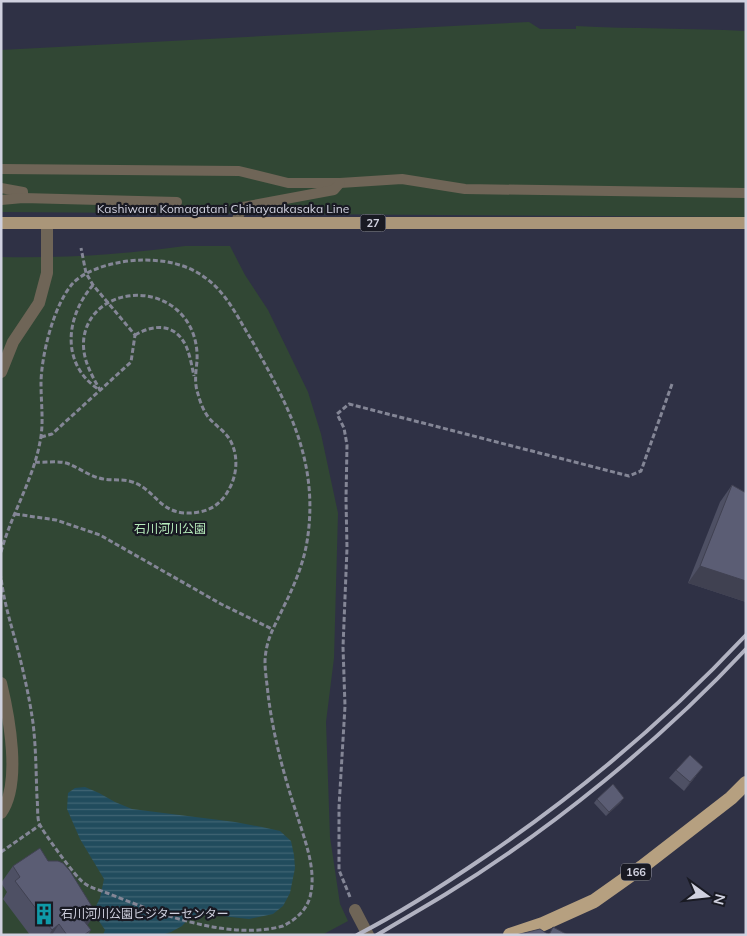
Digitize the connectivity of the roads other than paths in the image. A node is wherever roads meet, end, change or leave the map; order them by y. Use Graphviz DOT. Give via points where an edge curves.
graph roads {
  1 [pos="1,169"];
  2 [pos="340,183"];
  3 [pos="1,188"];
  4 [pos="746,193"];
  5 [pos="23,198"];
  6 [pos="1,200"];
  7 [pos="178,202"];
  8 [pos="1,223"];
  9 [pos="235,223"];
  10 [pos="746,223"];
  11 [pos="47,224"];
  12 [pos="1,372"];
  13 [pos="1,683"];
  14 [pos="746,782"];
  15 [pos="1,813"];
  16 [pos="355,910"];
  17 [pos="368,935"];
  18 [pos="510,935"];
  1 -- 2 [label="lane" via="239,171 288,183"];
  2 -- 4 [label="lane" via="402,178 465,189"];
  2 -- 9 [label="lane" via="334,190 243,206"];
  3 -- 5 [label="lane" via="23,192"];
  5 -- 6 [label="lane"];
  5 -- 7 [label="lane"];
  8 -- 11 [label="main road, Kashiwara Komagatani Chihayaakasaka Line / 27"];
  9 -- 10 [label="main road, Kashiwara Komagatani Chihayaakasaka Line / 27"];
  9 -- 11 [label="main road, Kashiwara Komagatani Chihayaakasaka Line / 27"];
  11 -- 12 [label="street" via="47,273 39,303 13,342"];
  13 -- 15 [label="street" via="9,718 13,778"];
  14 -- 18 [label="highway, 166" via="731,798 594,901"];
  16 -- 17 [label="street"];
}
